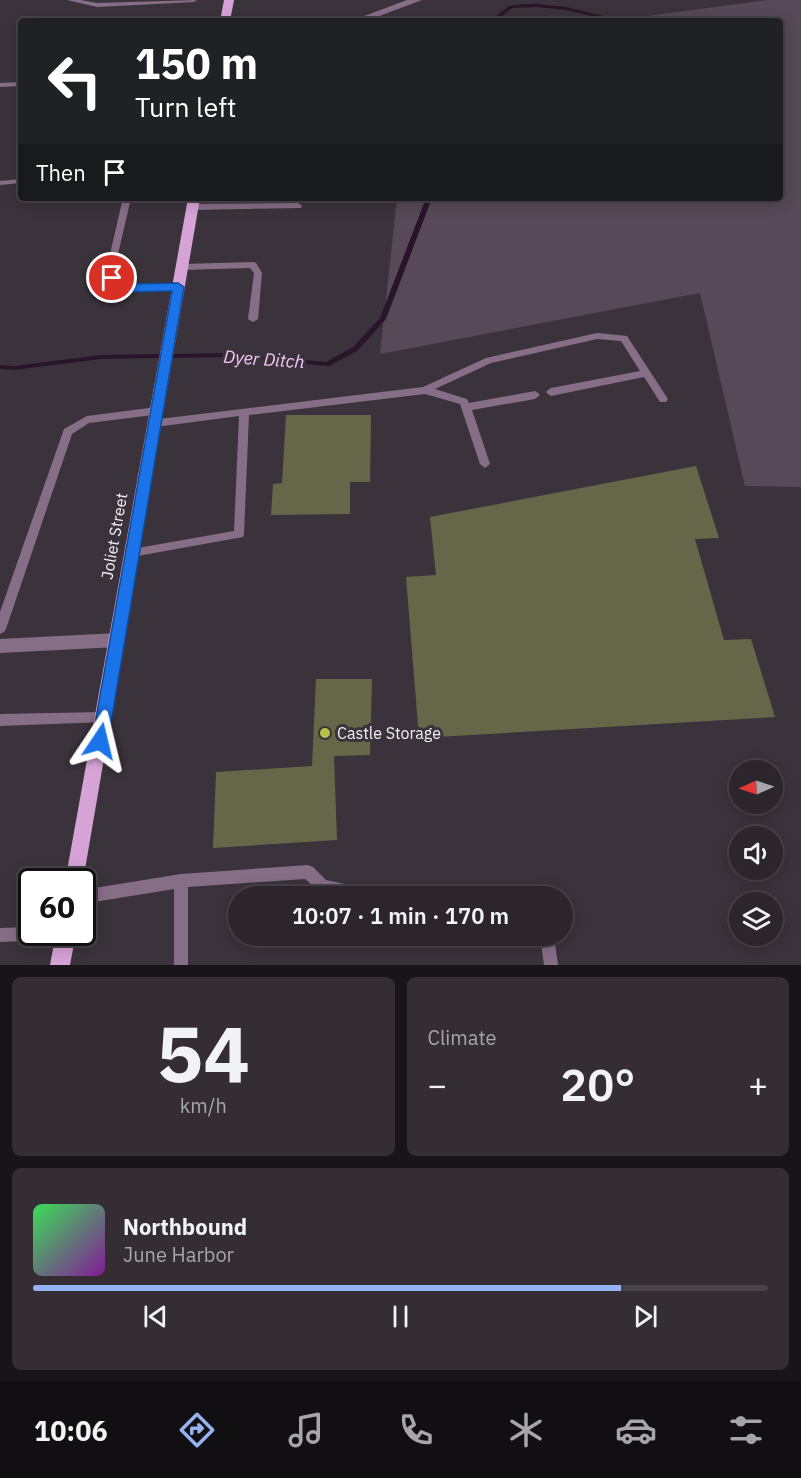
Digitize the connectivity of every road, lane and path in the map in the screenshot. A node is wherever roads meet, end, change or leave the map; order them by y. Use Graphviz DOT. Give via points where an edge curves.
graph roads {
  1 [pos="70,0"];
  2 [pos="194,0"];
  3 [pos="229,0"];
  4 [pos="417,0"];
  5 [pos="160,1"];
  6 [pos="226,18"];
  7 [pos="365,18"];
  8 [pos="18,84"];
  9 [pos="0,85"];
  10 [pos="18,181"];
  11 [pos="0,183"];
  12 [pos="125,201"];
  13 [pos="193,203"];
  14 [pos="298,206"];
  15 [pos="182,267"];
  16 [pos="178,287"];
  17 [pos="253,319"];
  18 [pos="647,374"];
  19 [pos="425,390"];
  20 [pos="552,392"];
  21 [pos="535,395"];
  22 [pos="663,399"];
  23 [pos="466,407"];
  24 [pos="244,412"];
  25 [pos="156,417"];
  26 [pos="485,464"];
  27 [pos="132,553"];
  28 [pos="0,629"];
  29 [pos="117,640"];
  30 [pos="0,646"];
  31 [pos="104,717"];
  32 [pos="0,720"];
  33 [pos="77,868"];
  34 [pos="181,881"];
  35 [pos="323,886"];
  36 [pos="96,895"];
  37 [pos="18,934"];
  38 [pos="0,935"];
  39 [pos="64,946"];
  40 [pos="548,946"];
  41 [pos="60,965"];
  42 [pos="181,965"];
  43 [pos="551,965"];
  1 -- 5 [label="lane" via="97,4"];
  2 -- 5 [label="lane"];
  3 -- 6 [label="main road"];
  4 -- 7 [label="street"];
  8 -- 9 [label="lane"];
  10 -- 11 [label="lane"];
  12 -- 16 [label="lane" via="112,278 126,288"];
  13 -- 14 [label="lane"];
  13 -- 15 [label="main road, Joliet Street"];
  15 -- 16 [label="main road, Joliet Street"];
  15 -- 17 [label="lane" via="253,265 258,273"];
  16 -- 25 [label="main road, Joliet Street"];
  18 -- 19 [label="lane" via="624,338 597,336 489,360"];
  18 -- 20 [label="lane"];
  18 -- 22 [label="lane"];
  19 -- 23 [label="lane" via="464,402"];
  19 -- 24 [label="lane"];
  21 -- 23 [label="lane"];
  23 -- 26 [label="lane"];
  24 -- 25 [label="lane"];
  24 -- 27 [label="lane" via="239,534"];
  25 -- 27 [label="main road, Joliet Street"];
  25 -- 28 [label="lane" via="87,420 68,432"];
  27 -- 29 [label="main road, Joliet Street"];
  29 -- 30 [label="street"];
  29 -- 31 [label="main road, Joliet Street"];
  31 -- 32 [label="lane"];
  31 -- 33 [label="main road, Joliet Street"];
  34 -- 35 [label="lane" via="308,872"];
  34 -- 36 [label="lane"];
  34 -- 42 [label="lane"];
  37 -- 38 [label="lane"];
  39 -- 41 [label="main road"];
  40 -- 43 [label="lane"];
}
